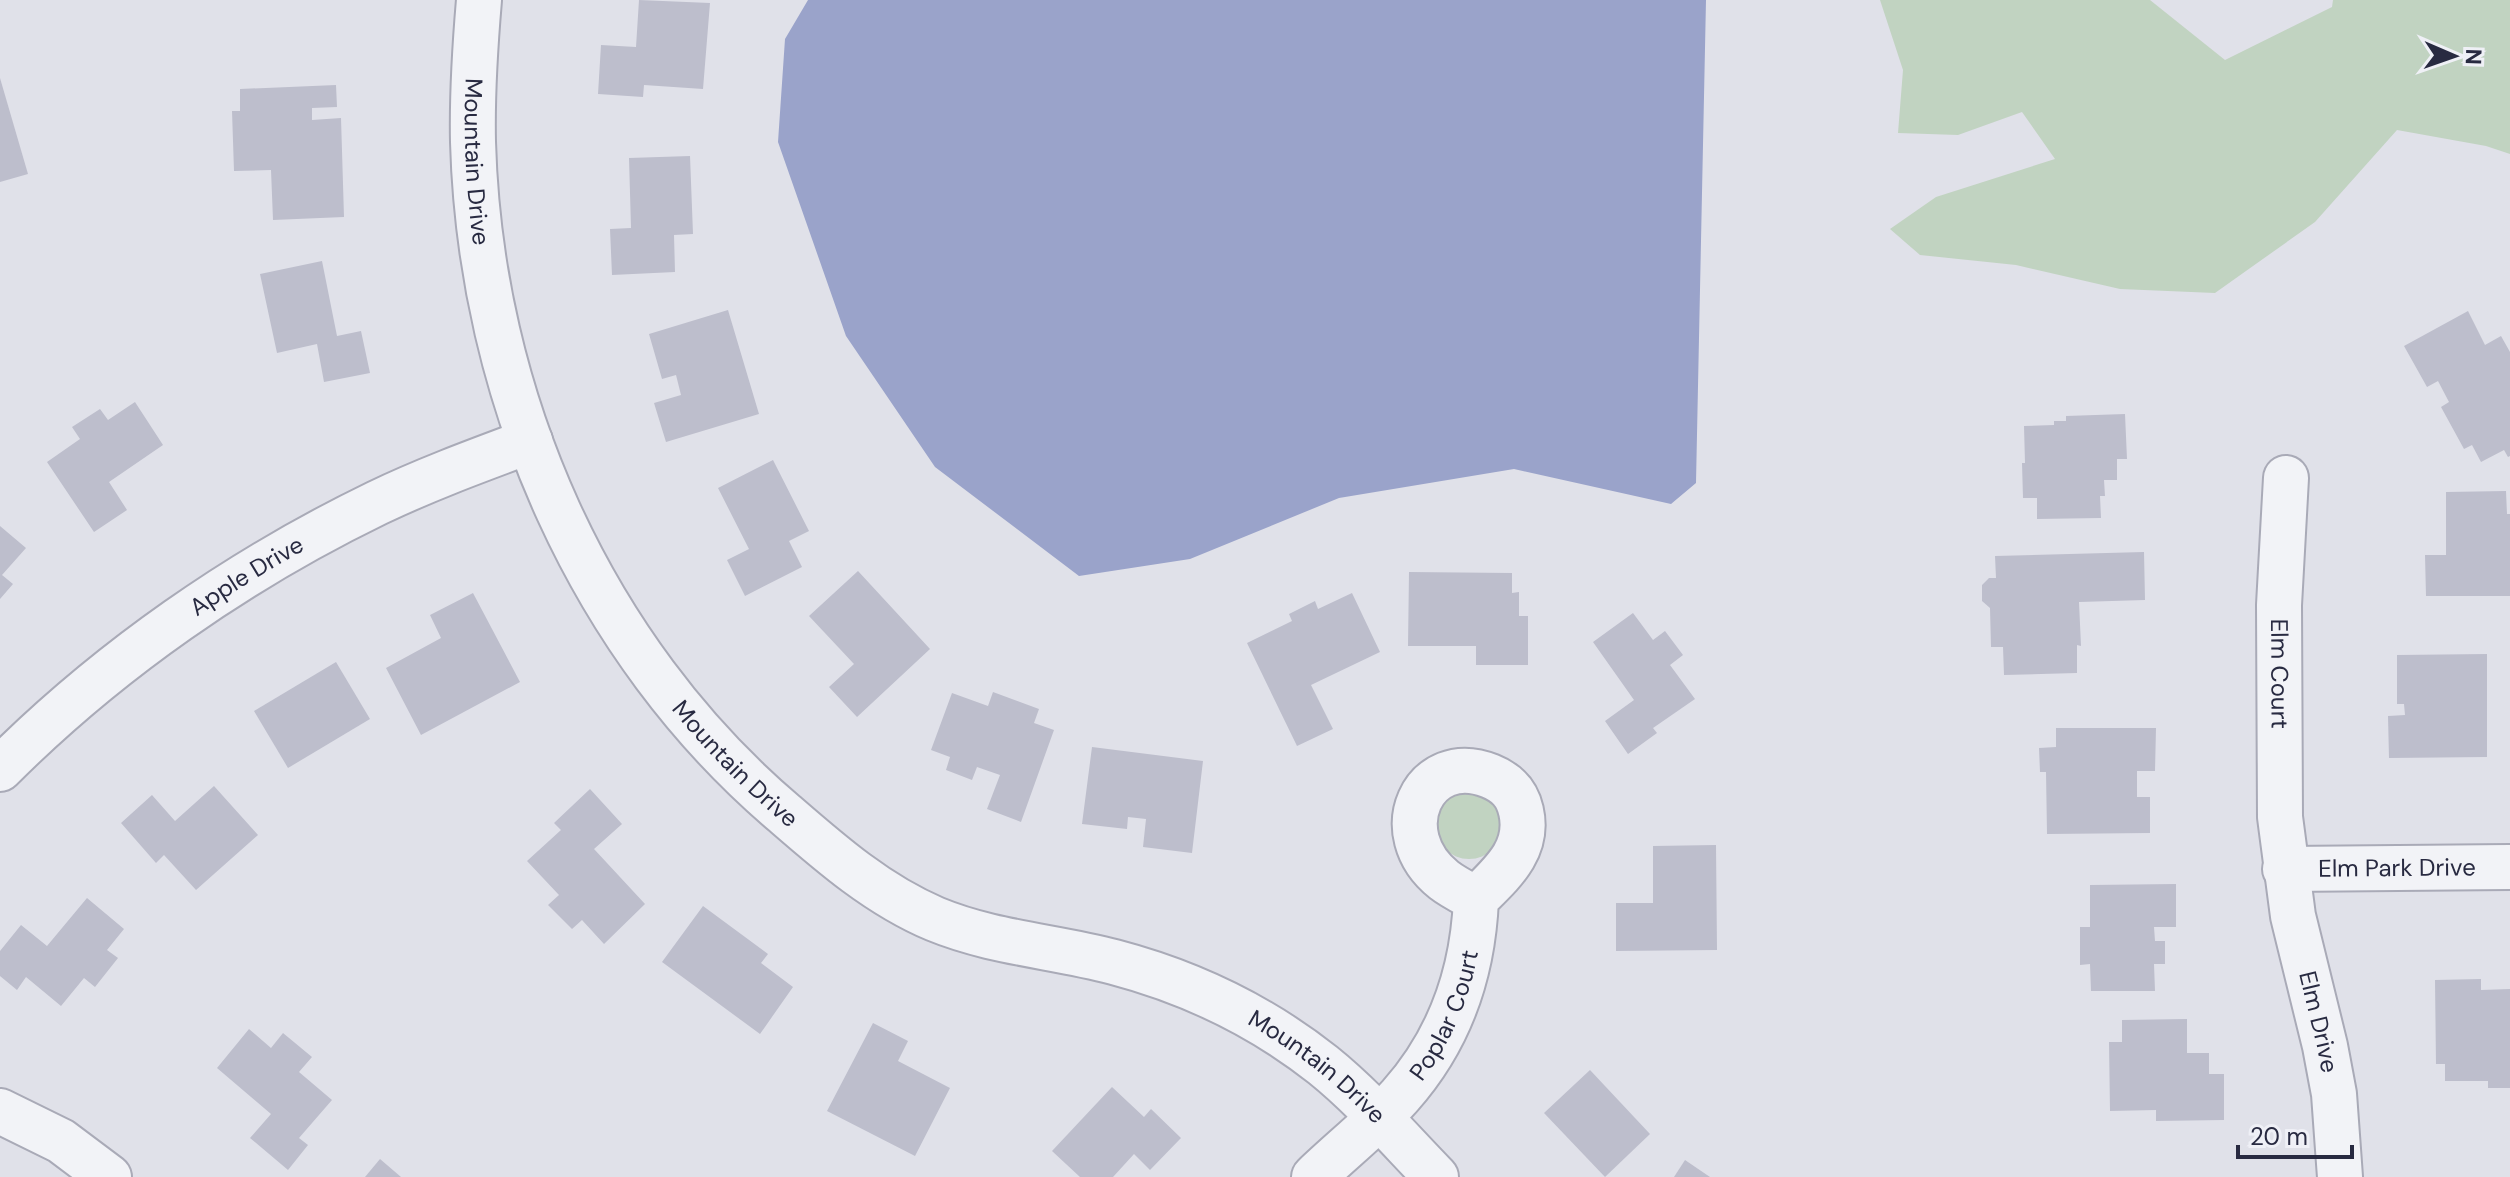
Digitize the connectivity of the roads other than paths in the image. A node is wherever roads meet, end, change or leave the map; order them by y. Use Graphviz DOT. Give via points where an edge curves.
graph roads {
  1 [pos="479,0"];
  2 [pos="530,441"];
  3 [pos="2286,478"];
  4 [pos="0,769"];
  5 [pos="2510,867"];
  6 [pos="2285,869"];
  7 [pos="1476,899"];
  8 [pos="0,1111"];
  9 [pos="1378,1117"];
  10 [pos="109,1177"];
  11 [pos="1314,1177"];
  12 [pos="1436,1177"];
  13 [pos="2340,1177"];
  1 -- 2 [label="street, Mountain Drive" via="473,147 481,237 498,341"];
  2 -- 4 [label="street, Apple Drive" via="378,502 240,579 120,663"];
  2 -- 9 [label="street, Mountain Drive" via="588,571 663,687 764,796 852,871 920,912 972,933 1121,964 1188,985 1315,1059"];
  3 -- 6 [label="street, Elm Court" via="2279,621"];
  5 -- 6 [label="street, Elm Park Drive"];
  6 -- 13 [label="street, Elm Drive" via="2334,1094"];
  7 -- 9 [label="street, Poplar Court" via="1469,963 1447,1027 1421,1071"];
  8 -- 10 [label="street" via="61,1141"];
  9 -- 11 [label="street, Poplar Court"];
  9 -- 12 [label="street, Mountain Drive"];
}
